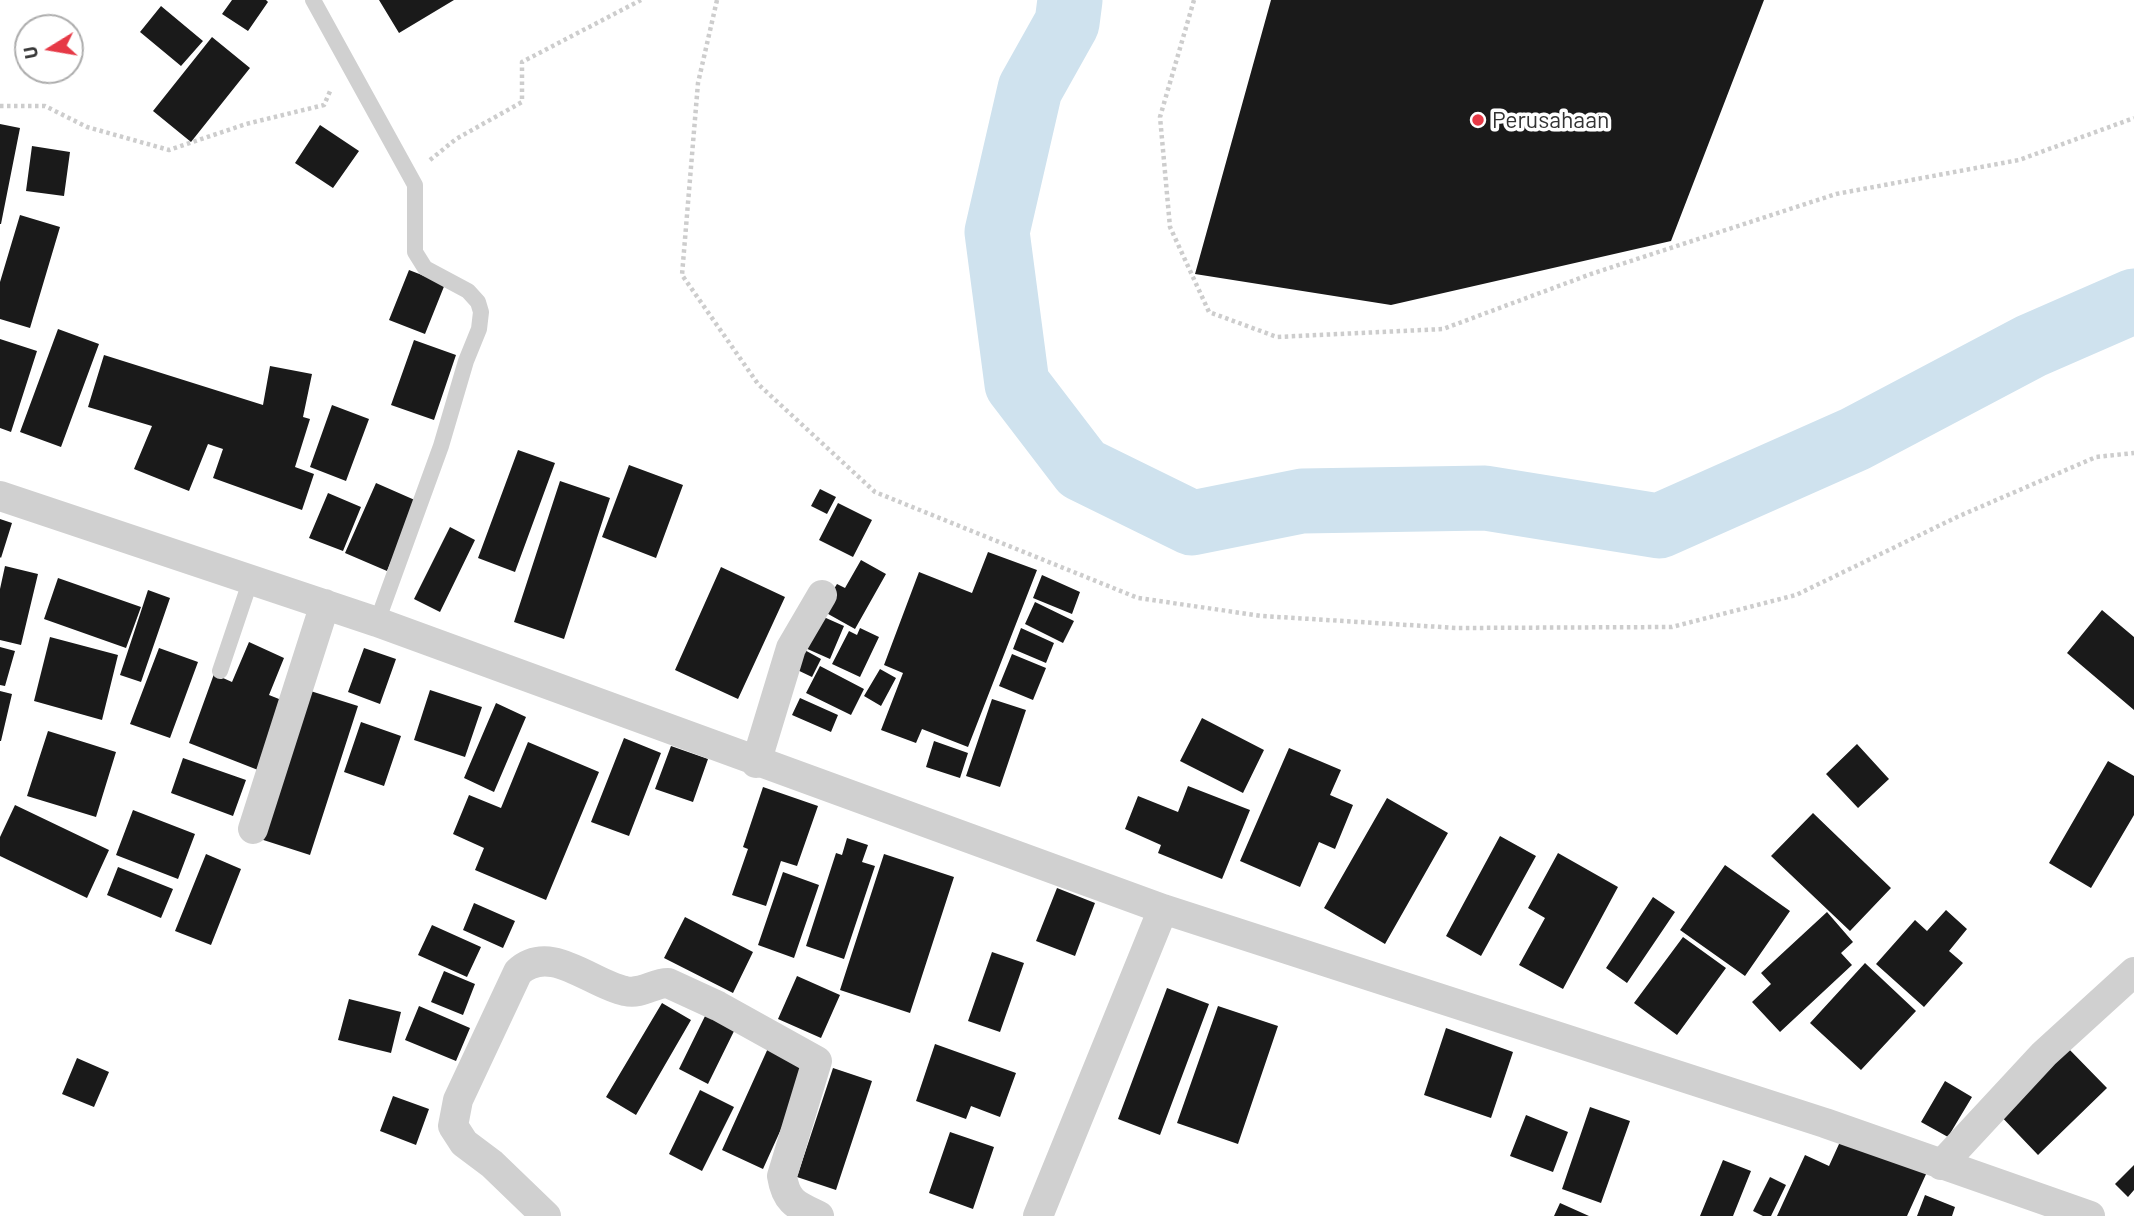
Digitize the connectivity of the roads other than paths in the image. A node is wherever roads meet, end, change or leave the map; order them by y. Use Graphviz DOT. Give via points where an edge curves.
graph roads {
  1 [pos="313,0"];
  2 [pos="0,496"];
  3 [pos="251,579"];
  4 [pos="821,595"];
  5 [pos="325,604"];
  6 [pos="377,622"];
  7 [pos="220,671"];
  8 [pos="756,763"];
  9 [pos="253,829"];
  10 [pos="1163,909"];
  11 [pos="2134,972"];
  12 [pos="1941,1165"];
  13 [pos="546,1216"];
  14 [pos="819,1216"];
  15 [pos="1038,1216"];
  16 [pos="2090,1216"];
  1 -- 6 [label="lane" via="411,175 416,197 415,252 425,268 468,291 481,312 441,446"];
  2 -- 3 [label="street"];
  3 -- 5 [label="street"];
  3 -- 7 [label="lane"];
  4 -- 8 [label="street" via="792,648"];
  5 -- 6 [label="street"];
  5 -- 9 [label="street"];
  6 -- 8 [label="street"];
  8 -- 10 [label="street"];
  10 -- 12 [label="street" via="1825,1123"];
  10 -- 15 [label="street"];
  11 -- 12 [label="street" via="2044,1055"];
  12 -- 16 [label="street"];
  13 -- 14 [label="street" via="464,1143 453,1126 458,1100 518,972 540,960 625,991 640,992 668,983 817,1061 782,1176 785,1193 797,1206"];
}
